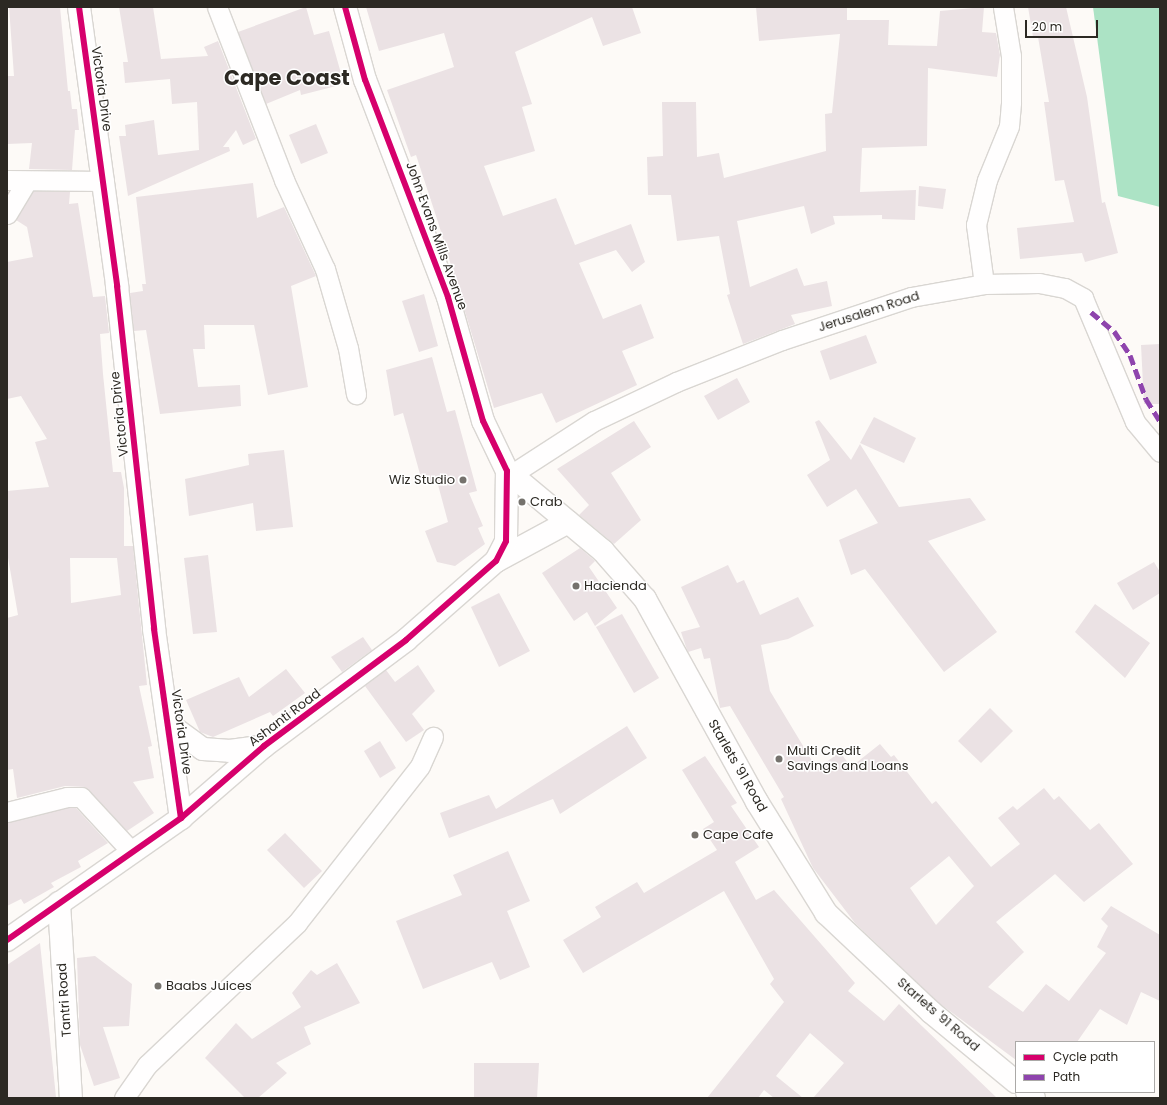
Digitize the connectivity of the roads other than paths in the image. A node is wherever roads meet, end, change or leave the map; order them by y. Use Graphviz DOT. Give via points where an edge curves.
graph roads {
  1 [pos="79,7"];
  2 [pos="217,7"];
  3 [pos="345,7"];
  4 [pos="1003,7"];
  5 [pos="7,180"];
  6 [pos="104,181"];
  7 [pos="26,182"];
  8 [pos="7,214"];
  9 [pos="984,284"];
  10 [pos="356,394"];
  11 [pos="1160,452"];
  12 [pos="510,473"];
  13 [pos="568,522"];
  14 [pos="496,561"];
  15 [pos="171,726"];
  16 [pos="433,737"];
  17 [pos="264,746"];
  18 [pos="7,812"];
  19 [pos="181,818"];
  20 [pos="132,852"];
  21 [pos="59,903"];
  22 [pos="7,940"];
  23 [pos="1015,1081"];
  24 [pos="71,1098"];
  25 [pos="124,1098"];
  1 -- 6 [label="street, Victoria Drive"];
  2 -- 10 [label="street" via="284,180 324,269 348,348"];
  3 -- 12 [label="street, John Evans Mills Avenue" via="365,80 448,297 483,421"];
  4 -- 9 [label="street" via="1011,56 1010,110 1004,142 987,180 976,225"];
  5 -- 7 [label="street"];
  6 -- 7 [label="street"];
  6 -- 15 [label="street, Victoria Drive" via="154,629"];
  7 -- 8 [label="street"];
  9 -- 11 [label="street, Jerusalem Road" via="1039,283 1065,288 1083,298 1134,422"];
  9 -- 12 [label="street, Jerusalem Road" via="911,297 782,340 683,379 594,421"];
  12 -- 13 [label="street, Starlets '91 Road"];
  12 -- 14 [label="street, Ashanti Road" via="509,522 506,540"];
  13 -- 14 [label="street, Ashanti Road"];
  13 -- 23 [label="street, Starlets '91 Road" via="603,551 645,599 757,802 826,913 931,1012"];
  14 -- 17 [label="street, Ashanti Road" via="406,640"];
  15 -- 17 [label="street" via="203,750 230,751"];
  15 -- 19 [label="street, Victoria Drive"];
  16 -- 25 [label="street" via="420,766 297,923 147,1065"];
  17 -- 19 [label="street, Ashanti Road"];
  18 -- 20 [label="street" via="67,797 81,797"];
  19 -- 20 [label="street, Ashanti Road"];
  20 -- 21 [label="street, Ashanti Road"];
  21 -- 22 [label="street, Ashanti Road"];
  21 -- 24 [label="street, Tantri Road"];
}
